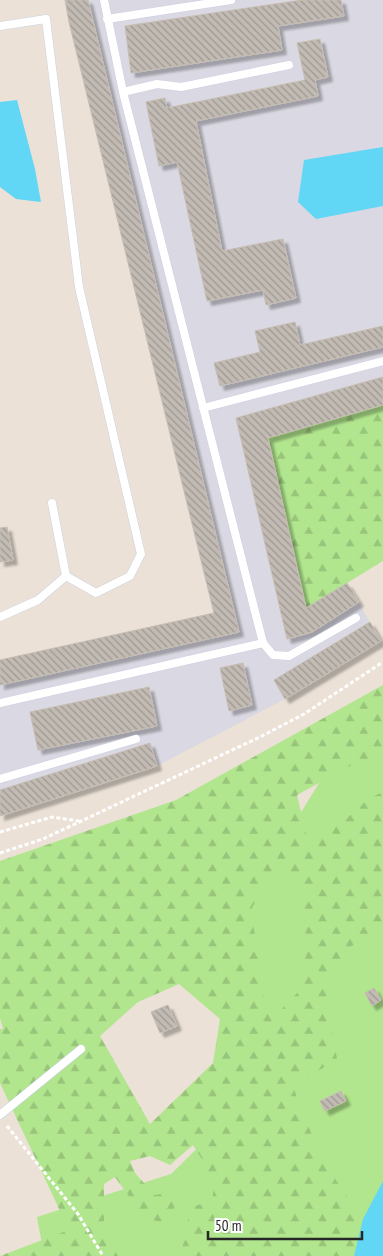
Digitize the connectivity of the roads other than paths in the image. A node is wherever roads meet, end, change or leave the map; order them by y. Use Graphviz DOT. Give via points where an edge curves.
graph roads {
  1 [pos="104,0"];
  2 [pos="231,0"];
  3 [pos="107,19"];
  4 [pos="0,26"];
  5 [pos="289,65"];
  6 [pos="123,92"];
  7 [pos="383,361"];
  8 [pos="203,408"];
  9 [pos="52,503"];
  10 [pos="66,576"];
  11 [pos="0,617"];
  12 [pos="356,618"];
  13 [pos="263,643"];
  14 [pos="0,703"];
  15 [pos="136,739"];
  16 [pos="0,779"];
  17 [pos="80,1049"];
  18 [pos="0,1116"];
  1 -- 3 [label="lane"];
  2 -- 3 [label="lane"];
  3 -- 6 [label="lane"];
  4 -- 10 [label="lane" via="46,19 79,287 141,554 130,576 96,593"];
  5 -- 6 [label="lane" via="181,87 157,84"];
  6 -- 8 [label="lane"];
  7 -- 8 [label="lane"];
  8 -- 13 [label="lane"];
  9 -- 10 [label="lane"];
  10 -- 11 [label="lane" via="38,600"];
  12 -- 13 [label="lane" via="289,656 273,655"];
  13 -- 14 [label="lane"];
  15 -- 16 [label="lane"];
  17 -- 18 [label="lane"];
}
